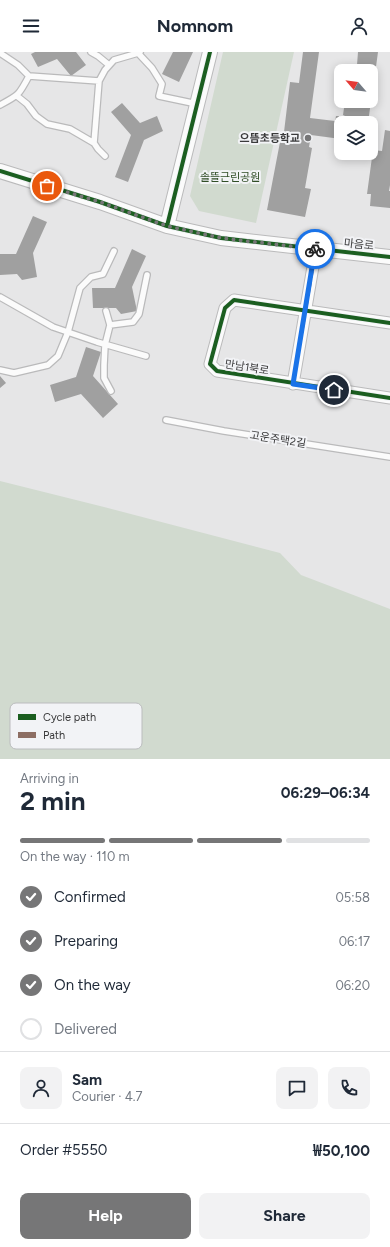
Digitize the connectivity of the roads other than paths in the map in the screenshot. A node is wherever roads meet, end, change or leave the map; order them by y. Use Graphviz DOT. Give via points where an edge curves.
graph roads {
  1 [pos="90,52"];
  2 [pos="210,52"];
  3 [pos="0,53"];
  4 [pos="139,53"];
  5 [pos="109,65"];
  6 [pos="29,76"];
  7 [pos="99,81"];
  8 [pos="17,96"];
  9 [pos="197,104"];
  10 [pos="0,105"];
  11 [pos="94,143"];
  12 [pos="105,156"];
  13 [pos="0,171"];
  14 [pos="167,226"];
  15 [pos="316,249"];
  16 [pos="114,251"];
  17 [pos="390,257"];
  18 [pos="147,275"];
  19 [pos="0,297"];
  20 [pos="306,310"];
  21 [pos="106,311"];
  22 [pos="390,323"];
  23 [pos="110,325"];
  24 [pos="68,332"];
  25 [pos="105,345"];
  26 [pos="146,356"];
  27 [pos="0,370"];
  28 [pos="293,384"];
  29 [pos="111,391"];
  30 [pos="390,398"];
  31 [pos="166,420"];
  32 [pos="390,456"];
  1 -- 5 [label="lane"];
  2 -- 9 [label="street"];
  3 -- 6 [label="lane"];
  4 -- 5 [label="lane" via="114,60"];
  4 -- 9 [label="lane" via="162,84 160,96"];
  5 -- 7 [label="lane"];
  6 -- 7 [label="lane"];
  6 -- 8 [label="lane"];
  7 -- 11 [label="lane"];
  8 -- 10 [label="lane"];
  8 -- 11 [label="lane" via="47,124 70,129"];
  9 -- 14 [label="street"];
  11 -- 12 [label="lane"];
  13 -- 14 [label="street, 마음로"];
  14 -- 15 [label="street, 마음로" via="221,238"];
  15 -- 17 [label="street, 마음로"];
  15 -- 20 [label="street"];
  16 -- 24 [label="lane" via="104,274 91,277 80,288"];
  18 -- 23 [label="lane" via="140,314 132,322"];
  19 -- 24 [label="lane" via="53,327"];
  20 -- 22 [label="street, 만남1북로"];
  20 -- 28 [label="street"];
  20 -- 28 [label="street, 만남1북로" via="234,300 225,308 210,364 217,371"];
  21 -- 23 [label="lane"];
  23 -- 25 [label="lane"];
  24 -- 25 [label="lane"];
  24 -- 27 [label="lane" via="58,356 48,365 14,373"];
  25 -- 26 [label="lane"];
  25 -- 29 [label="lane" via="104,378"];
  28 -- 30 [label="street, 만남1북로"];
  31 -- 32 [label="lane, 고운주택2길"];
}
